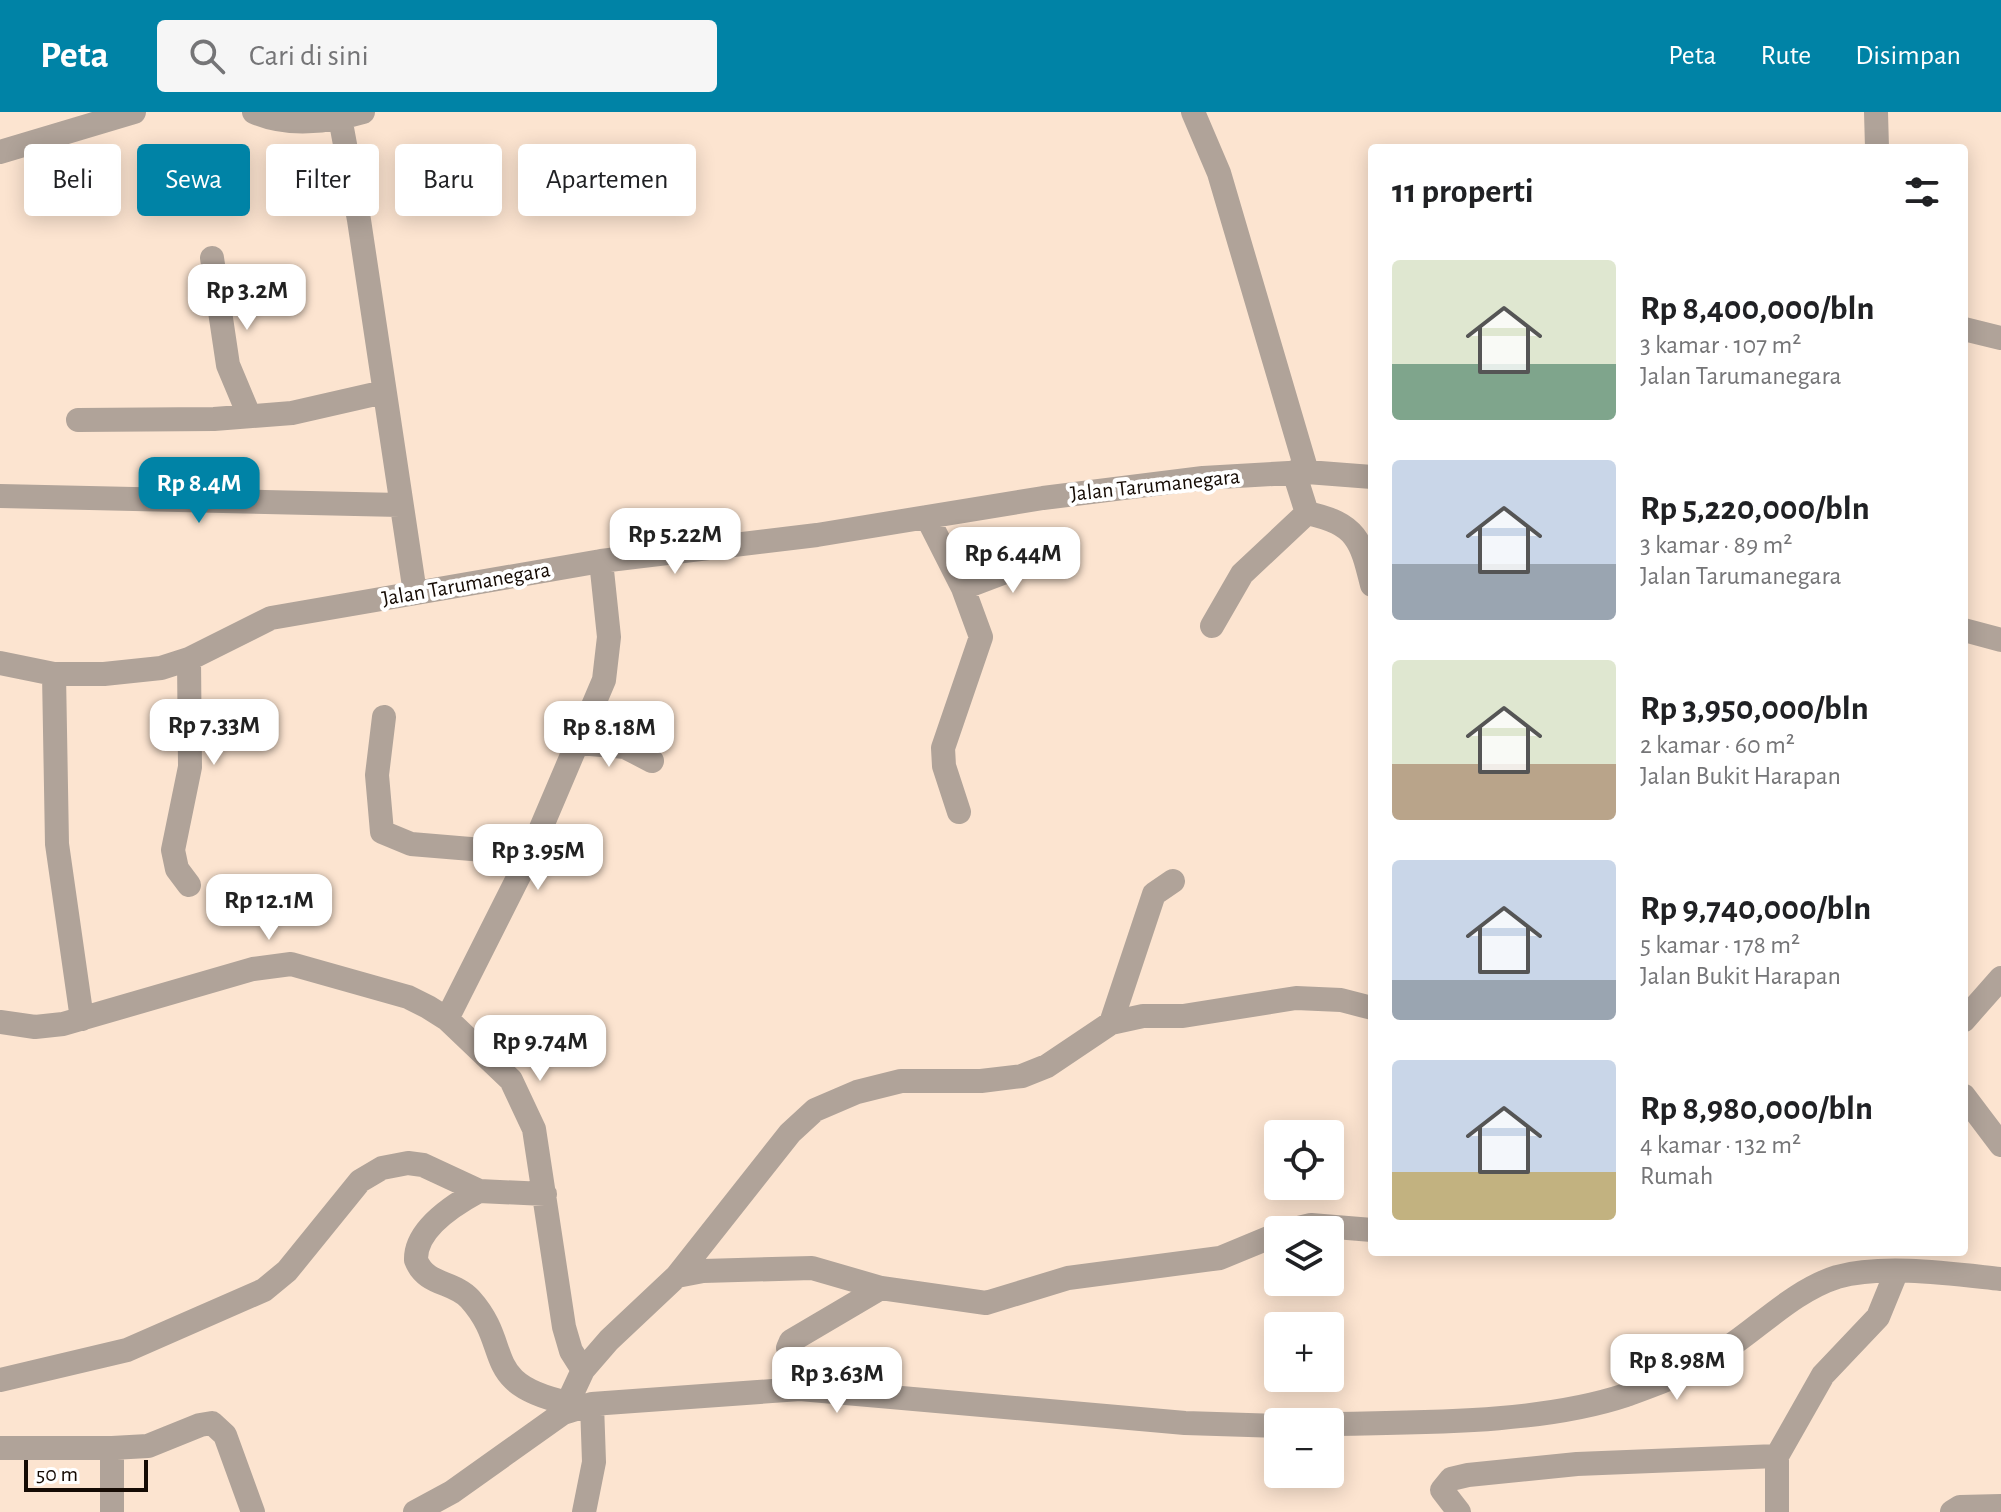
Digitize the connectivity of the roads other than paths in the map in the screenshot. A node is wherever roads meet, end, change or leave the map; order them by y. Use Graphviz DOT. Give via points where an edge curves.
graph roads {
  1 [pos="134,112"];
  2 [pos="254,112"];
  3 [pos="1193,112"];
  4 [pos="1876,112"];
  5 [pos="347,114"];
  6 [pos="1883,144"];
  7 [pos="0,152"];
  8 [pos="212,258"];
  9 [pos="1968,330"];
  10 [pos="2001,338"];
  11 [pos="384,392"];
  12 [pos="249,415"];
  13 [pos="78,420"];
  14 [pos="1300,472"];
  15 [pos="1368,477"];
  16 [pos="0,496"];
  17 [pos="400,505"];
  18 [pos="1307,513"];
  19 [pos="927,517"];
  20 [pos="1045,557"];
  21 [pos="601,561"];
  22 [pos="1368,568"];
  23 [pos="963,588"];
  24 [pos="415,593"];
  25 [pos="1212,626"];
  26 [pos="1968,631"];
  27 [pos="2001,640"];
  28 [pos="189,659"];
  29 [pos="0,663"];
  30 [pos="54,674"];
  31 [pos="384,717"];
  32 [pos="579,743"];
  33 [pos="652,761"];
  34 [pos="959,812"];
  35 [pos="530,854"];
  36 [pos="1173,881"];
  37 [pos="189,885"];
  38 [pos="2001,978"];
  39 [pos="1368,1007"];
  40 [pos="1968,1015"];
  41 [pos="82,1019"];
  42 [pos="447,1019"];
  43 [pos="0,1022"];
  44 [pos="1111,1023"];
  45 [pos="1968,1101"];
  46 [pos="2001,1145"];
  47 [pos="479,1191"];
  48 [pos="545,1194"];
  49 [pos="1344,1228"];
  50 [pos="1368,1230"];
  51 [pos="1264,1240"];
  52 [pos="1896,1273"];
  53 [pos="677,1276"];
  54 [pos="2001,1279"];
  55 [pos="881,1288"];
  56 [pos="583,1370"];
  57 [pos="0,1380"];
  58 [pos="800,1389"];
  59 [pos="574,1406"];
  60 [pos="1344,1424"];
  61 [pos="1264,1426"];
  62 [pos="0,1448"];
  63 [pos="112,1448"];
  64 [pos="1777,1456"];
  65 [pos="2001,1506"];
  66 [pos="112,1512"];
  67 [pos="253,1512"];
  68 [pos="415,1512"];
  69 [pos="584,1512"];
  70 [pos="1459,1512"];
  71 [pos="1777,1512"];
  72 [pos="1952,1512"];
  1 -- 7 [label="street"];
  2 -- 5 [label="street" via="295,121"];
  3 -- 14 [label="street" via="1219,173"];
  4 -- 6 [label="street"];
  5 -- 11 [label="street"];
  8 -- 12 [label="street" via="228,365"];
  9 -- 10 [label="street"];
  11 -- 12 [label="street" via="292,413"];
  11 -- 17 [label="street"];
  12 -- 13 [label="street"];
  14 -- 15 [label="street, Jalan Tarumanegara"];
  14 -- 18 [label="street"];
  14 -- 19 [label="street, Jalan Tarumanegara" via="1109,489"];
  16 -- 17 [label="street"];
  17 -- 24 [label="street"];
  18 -- 22 [label="street" via="1333,520 1356,535"];
  18 -- 25 [label="street" via="1242,574"];
  19 -- 21 [label="street, Jalan Tarumanegara"];
  19 -- 23 [label="street"];
  20 -- 23 [label="street"];
  21 -- 24 [label="street, Jalan Tarumanegara"];
  21 -- 32 [label="street" via="609,657"];
  23 -- 34 [label="street" via="981,641 943,748"];
  24 -- 28 [label="street, Jalan Tarumanegara" via="271,618"];
  26 -- 27 [label="street"];
  28 -- 30 [label="street, Jalan Tarumanegara" via="133,672"];
  28 -- 37 [label="street" via="190,767 173,850 177,869"];
  29 -- 30 [label="street, Jalan Tarumanegara"];
  30 -- 41 [label="street" via="57,844"];
  31 -- 35 [label="street" via="377,785 382,832 411,844"];
  32 -- 33 [label="street" via="625,747"];
  32 -- 35 [label="street"];
  35 -- 42 [label="street"];
  36 -- 44 [label="street" via="1154,894"];
  38 -- 40 [label="street"];
  39 -- 44 [label="street" via="1296,998"];
  41 -- 42 [label="street" via="253,969 291,964 408,997"];
  41 -- 43 [label="street" via="49,1026"];
  42 -- 48 [label="street" via="511,1080 534,1129"];
  44 -- 53 [label="street" via="1047,1066 1022,1076 901,1081 815,1110 790,1133"];
  45 -- 46 [label="street"];
  47 -- 48 [label="street"];
  47 -- 57 [label="street" via="423,1165 382,1168 360,1181 287,1271 264,1290 127,1350"];
  47 -- 59 [label="street" via="423,1235 416,1252 418,1265 428,1277 472,1300 517,1384"];
  48 -- 56 [label="street" via="564,1327"];
  49 -- 50 [label="street"];
  51 -- 55 [label="street" via="1220,1258 1068,1278 986,1303"];
  52 -- 54 [label="street"];
  52 -- 60 [label="street" via="1826,1281 1716,1355 1621,1396 1562,1410"];
  52 -- 64 [label="street" via="1878,1317 1823,1375"];
  53 -- 55 [label="street" via="798,1267"];
  53 -- 56 [label="street"];
  55 -- 58 [label="street" via="791,1341 788,1348"];
  56 -- 59 [label="street"];
  58 -- 59 [label="street"];
  58 -- 61 [label="street"];
  59 -- 68 [label="street"];
  59 -- 69 [label="street" via="594,1462"];
  62 -- 63 [label="street"];
  63 -- 66 [label="street"];
  63 -- 67 [label="street" via="148,1446 200,1425 217,1426 230,1446"];
  64 -- 70 [label="street" via="1592,1463 1468,1475 1447,1482 1442,1490"];
  64 -- 71 [label="street"];
  65 -- 72 [label="street"];
}
